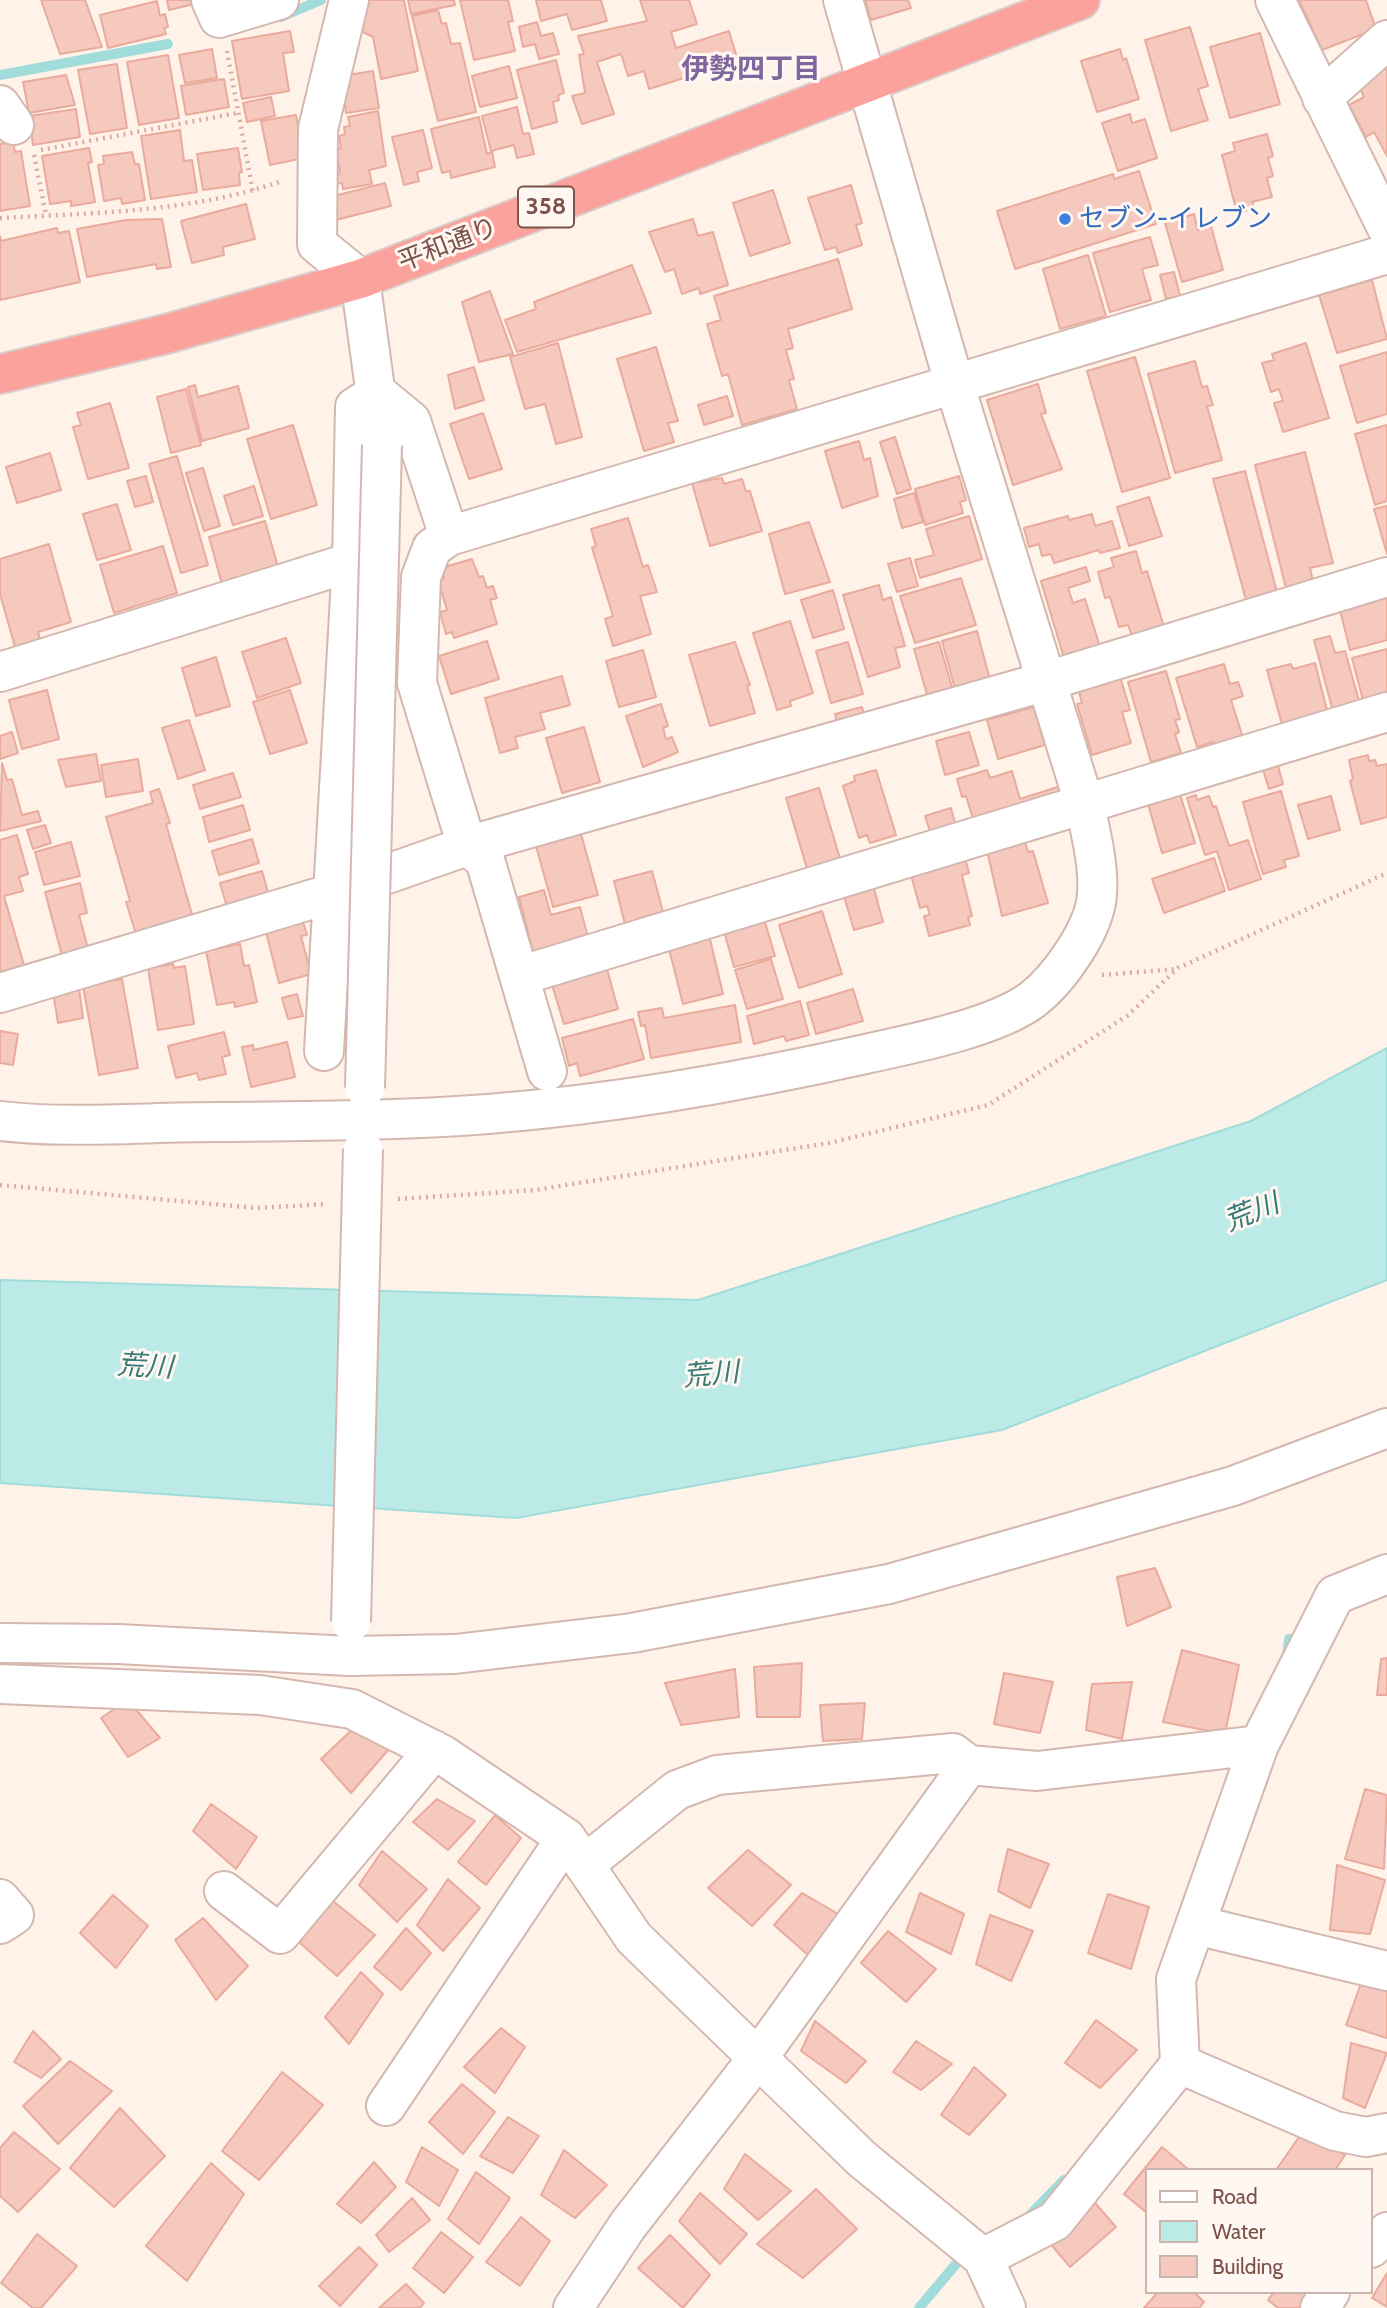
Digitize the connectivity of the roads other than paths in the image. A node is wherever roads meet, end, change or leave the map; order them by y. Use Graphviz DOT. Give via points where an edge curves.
graph roads {
  1 [pos="279,0"];
  2 [pos="844,0"];
  3 [pos="1080,0"];
  4 [pos="1275,0"];
  5 [pos="215,9"];
  6 [pos="345,10"];
  7 [pos="1387,40"];
  8 [pos="868,82"];
  9 [pos="1322,98"];
  10 [pos="1387,228"];
  11 [pos="1387,254"];
  12 [pos="360,279"];
  13 [pos="0,374"];
  14 [pos="955,386"];
  15 [pos="377,393"];
  16 [pos="449,536"];
  17 [pos="352,562"];
  18 [pos="1387,577"];
  19 [pos="0,671"];
  20 [pos="1047,681"];
  21 [pos="1387,712"];
  22 [pos="1085,806"];
  23 [pos="467,846"];
  24 [pos="333,892"];
  25 [pos="519,976"];
  26 [pos="0,993"];
  27 [pos="324,1051"];
  28 [pos="547,1071"];
  29 [pos="364,1119"];
  30 [pos="0,1121"];
  31 [pos="1387,1428"];
  32 [pos="1387,1574"];
  33 [pos="351,1639"];
  34 [pos="0,1643"];
  35 [pos="0,1684"];
  36 [pos="1247,1746"];
  37 [pos="434,1750"];
  38 [pos="969,1765"];
  39 [pos="575,1852"];
  40 [pos="224,1891"];
  41 [pos="0,1899"];
  42 [pos="0,1924"];
  43 [pos="1195,1925"];
  44 [pos="1387,1971"];
  45 [pos="757,2059"];
  46 [pos="1180,2064"];
  47 [pos="386,2106"];
  48 [pos="1387,2133"];
  49 [pos="1387,2232"];
  50 [pos="1373,2246"];
  51 [pos="972,2249"];
  52 [pos="573,2308"];
  53 [pos="1006,2308"];
  1 -- 5 [label="street"];
  2 -- 8 [label="street"];
  3 -- 8 [label="highway, 平和通り / 358"];
  4 -- 9 [label="street"];
  6 -- 12 [label="street" via="318,129 317,244"];
  7 -- 9 [label="street"];
  8 -- 12 [label="highway, 平和通り / 358"];
  8 -- 14 [label="street"];
  9 -- 10 [label="street"];
  11 -- 14 [label="street"];
  12 -- 13 [label="highway, 平和通り / 358" via="166,334"];
  12 -- 15 [label="street"];
  14 -- 16 [label="street"];
  14 -- 20 [label="street"];
  15 -- 16 [label="street" via="411,421"];
  15 -- 17 [label="street" via="355,407"];
  15 -- 29 [label="street, bridge" via="382,445"];
  16 -- 23 [label="street" via="432,548 421,577 417,683"];
  17 -- 19 [label="street"];
  17 -- 24 [label="street"];
  18 -- 20 [label="street"];
  20 -- 22 [label="street"];
  20 -- 23 [label="street"];
  21 -- 22 [label="street"];
  22 -- 25 [label="street"];
  22 -- 29 [label="street" via="1097,896 1084,936 1054,979 1030,1001 991,1019 929,1040 811,1066 594,1102 488,1114"];
  23 -- 24 [label="street"];
  23 -- 25 [label="street" via="485,860"];
  24 -- 26 [label="street"];
  24 -- 27 [label="street"];
  25 -- 28 [label="street"];
  29 -- 30 [label="street"];
  29 -- 33 [label="street, bridge"];
  31 -- 33 [label="street" via="1233,1486 889,1584 632,1633 455,1654"];
  32 -- 36 [label="street" via="1335,1595"];
  33 -- 34 [label="street"];
  35 -- 37 [label="street" via="287,1699 352,1709"];
  36 -- 38 [label="street" via="1037,1770"];
  36 -- 43 [label="street"];
  37 -- 39 [label="street"];
  37 -- 40 [label="street" via="280,1934"];
  38 -- 39 [label="street" via="953,1754 717,1775 677,1790"];
  38 -- 45 [label="street"];
  39 -- 45 [label="street" via="634,1938"];
  39 -- 47 [label="street"];
  41 -- 42 [label="street" via="14,1915"];
  43 -- 44 [label="street"];
  43 -- 46 [label="street" via="1176,1979"];
  45 -- 51 [label="street" via="862,2159"];
  45 -- 52 [label="street" via="628,2225"];
  46 -- 48 [label="street" via="1335,2131 1366,2137"];
  46 -- 51 [label="street" via="1055,2221"];
  49 -- 50 [label="street"];
  51 -- 53 [label="street"];
}
